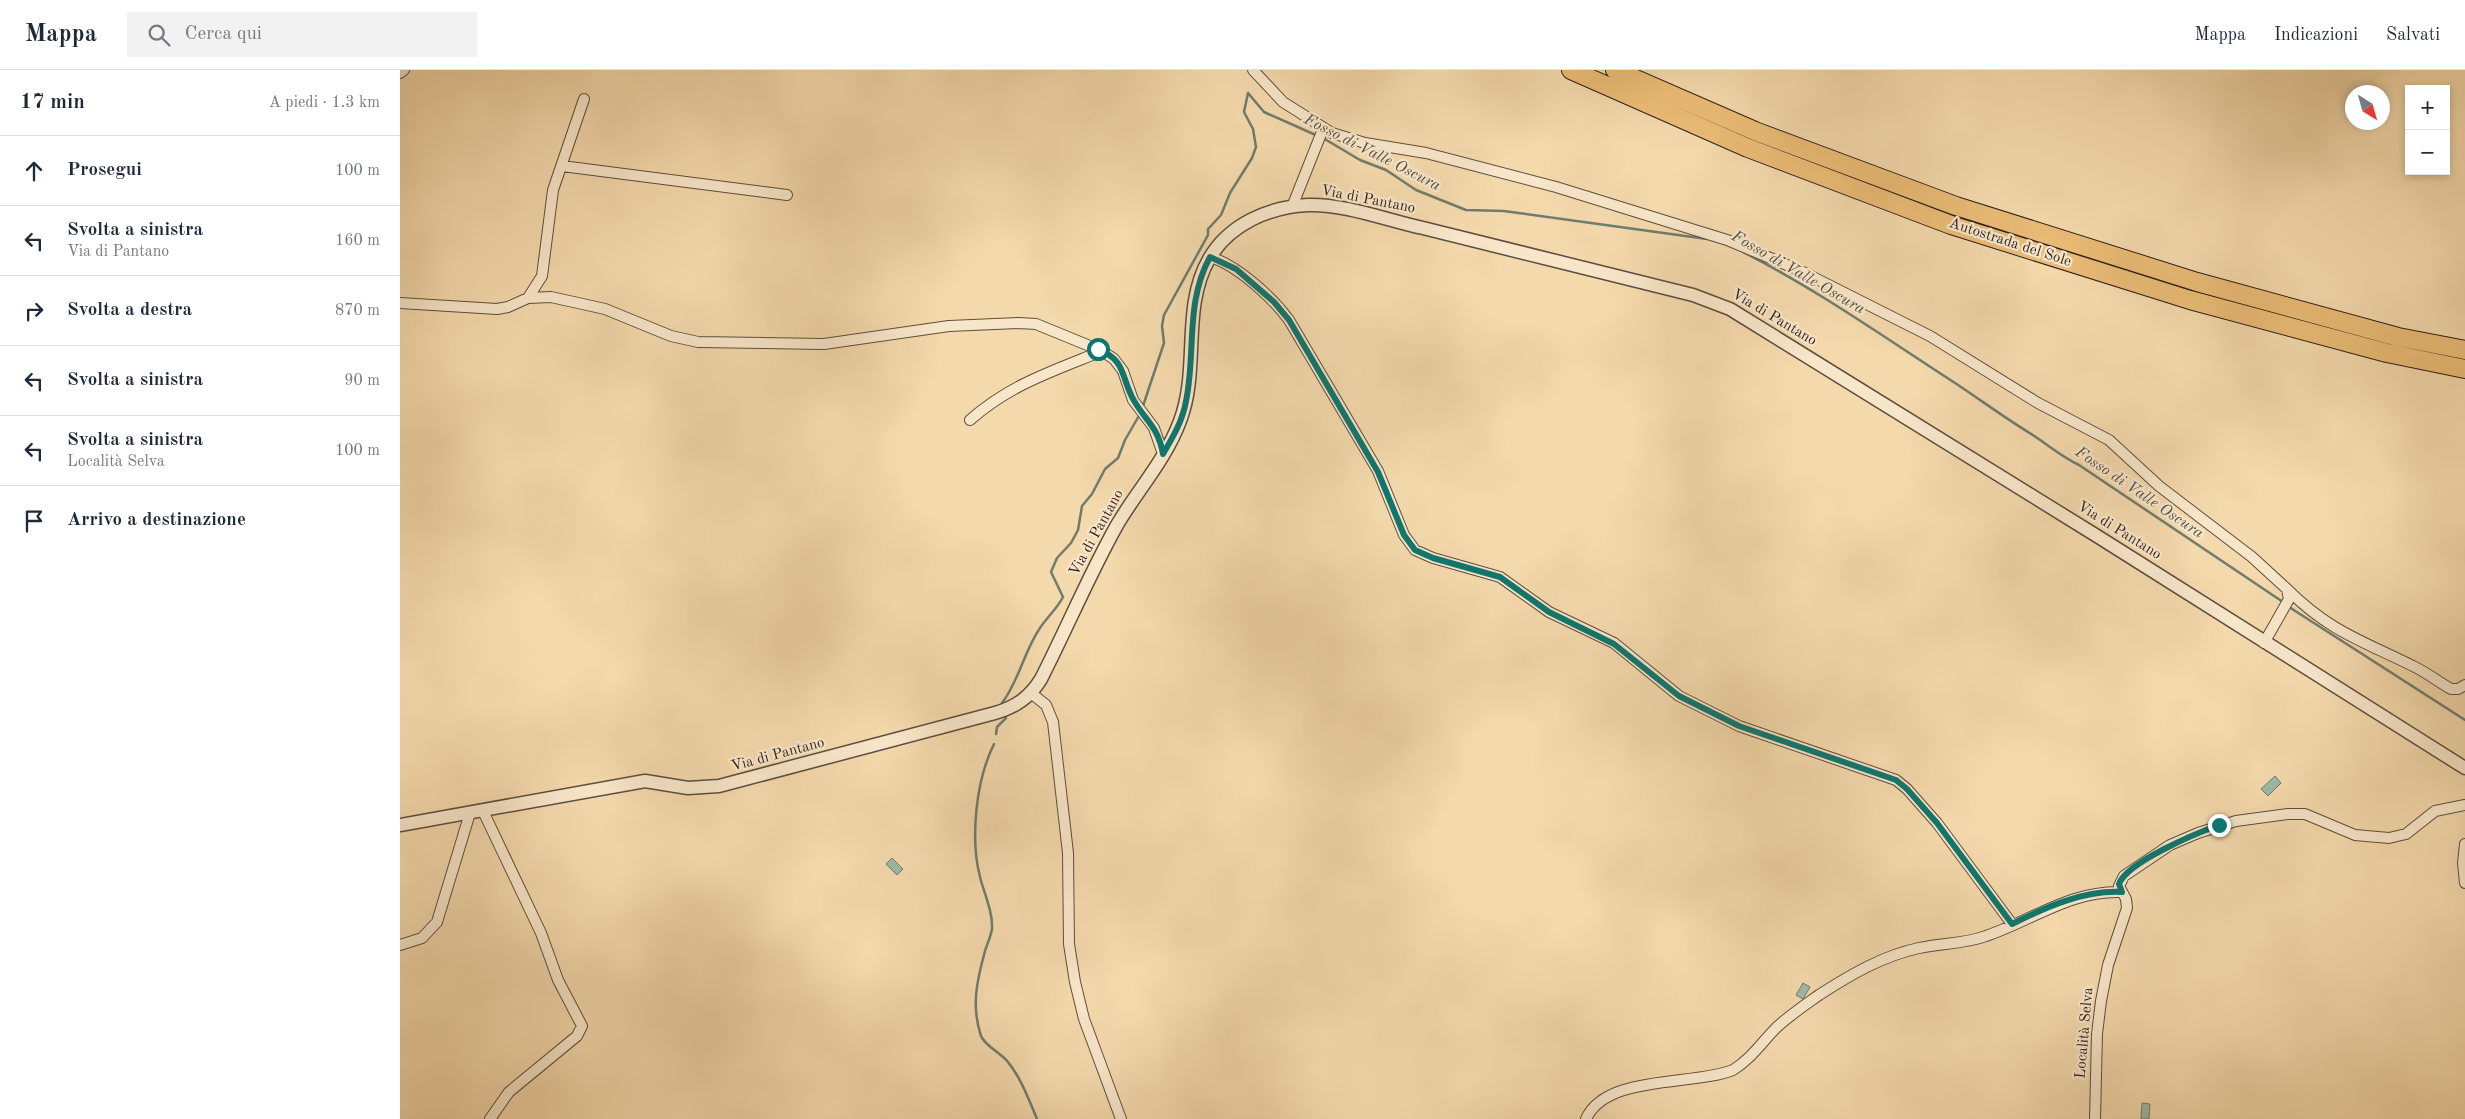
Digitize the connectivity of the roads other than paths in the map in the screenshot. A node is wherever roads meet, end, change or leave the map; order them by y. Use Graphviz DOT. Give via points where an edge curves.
graph roads {
  1 [pos="404,70"];
  2 [pos="1253,70"];
  3 [pos="1571,70"];
  4 [pos="1615,70"];
  5 [pos="400,73"];
  6 [pos="584,99"];
  7 [pos="1323,129"];
  8 [pos="562,166"];
  9 [pos="787,195"];
  10 [pos="1292,207"];
  11 [pos="1210,257"];
  12 [pos="528,298"];
  13 [pos="400,303"];
  14 [pos="1102,350"];
  15 [pos="2465,350"];
  16 [pos="2465,369"];
  17 [pos="970,420"];
  18 [pos="1163,454"];
  19 [pos="2287,589"];
  20 [pos="2264,644"];
  21 [pos="2465,684"];
  22 [pos="1031,693"];
  23 [pos="2465,768"];
  24 [pos="2465,805"];
  25 [pos="484,811"];
  26 [pos="470,813"];
  27 [pos="400,825"];
  28 [pos="2465,844"];
  29 [pos="2465,883"];
  30 [pos="2122,892"];
  31 [pos="2012,924"];
  32 [pos="400,945"];
  33 [pos="490,1119"];
  34 [pos="1120,1119"];
  35 [pos="1586,1119"];
  36 [pos="2095,1119"];
  1 -- 5 [label="street"];
  2 -- 7 [label="street" via="1279,99"];
  3 -- 16 [label="highway, Autostrada del Sole" via="1748,148 1951,225 2190,300 2387,353"];
  4 -- 15 [label="highway, Autostrada del Sole" via="1755,131 1956,206 2197,282 2398,337"];
  6 -- 8 [label="street"];
  7 -- 10 [label="street"];
  7 -- 19 [label="street" via="1361,142 1426,153 1584,195 1727,240 1799,270 1930,336 2038,403 2105,437 2153,481 2232,541"];
  8 -- 9 [label="street"];
  8 -- 12 [label="street" via="552,195 542,276"];
  10 -- 11 [label="street, Via di Pantano" via="1265,213 1242,225 1224,239"];
  10 -- 20 [label="street, Via di Pantano" via="1339,208 1718,304 1743,316 2097,536"];
  11 -- 18 [label="street, Via di Pantano" via="1195,303 1186,401 1178,427"];
  11 -- 31 [label="street" via="1236,269 1274,302 1289,320 1378,472 1404,535 1415,550 1500,577 1549,612 1614,644 1679,696 1739,726 1896,780 1937,823"];
  12 -- 13 [label="street" via="497,309"];
  12 -- 14 [label="street" via="548,296 595,306 692,342 824,344 949,326 1025,323 1039,325"];
  14 -- 17 [label="street" via="1024,382"];
  14 -- 18 [label="street" via="1119,364 1131,396 1154,428"];
  18 -- 22 [label="street, Via di Pantano" via="1110,539 1041,679"];
  19 -- 20 [label="street" via="2288,605"];
  19 -- 21 [label="street" via="2315,615 2356,640 2414,667 2451,689 2458,690"];
  20 -- 23 [label="street, Via di Pantano"];
  22 -- 25 [label="street, Via di Pantano" via="1016,706 995,713 720,786 688,788 645,781"];
  22 -- 34 [label="street" via="1046,706 1054,722 1068,853 1070,944 1078,997"];
  24 -- 30 [label="street, Località Selva" via="2435,811 2406,834 2389,838 2360,836 2305,814 2230,822 2190,836 2156,853 2122,878 2119,884"];
  25 -- 26 [label="street, Via di Pantano"];
  25 -- 33 [label="street" via="534,918 558,980 582,1026 577,1036 509,1092"];
  26 -- 27 [label="street, Via di Pantano"];
  26 -- 32 [label="street" via="437,922 422,938"];
  28 -- 29 [label="street" via="2462,863"];
  30 -- 31 [label="street" via="2076,897"];
  30 -- 36 [label="street, Località Selva" via="2127,908 2106,972 2098,1019"];
  31 -- 35 [label="street" via="1978,939 1918,948 1880,961 1800,1009 1733,1070 1615,1093 1596,1104"];
}
